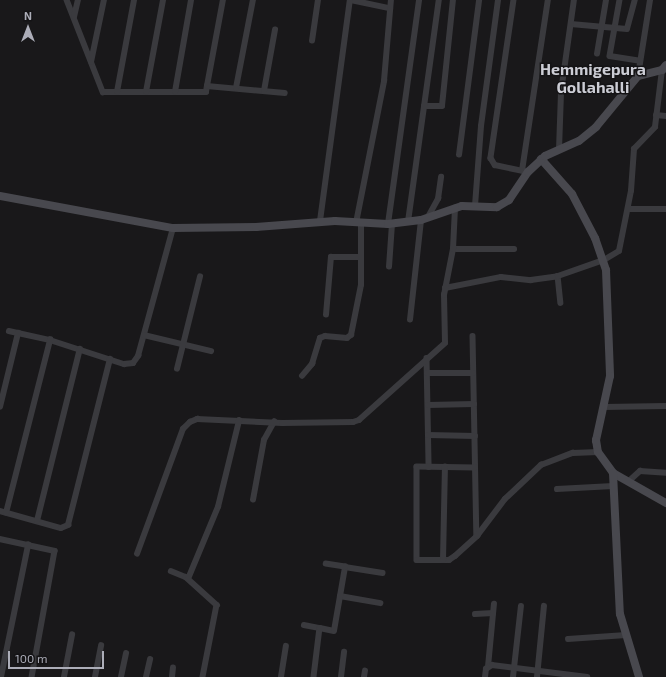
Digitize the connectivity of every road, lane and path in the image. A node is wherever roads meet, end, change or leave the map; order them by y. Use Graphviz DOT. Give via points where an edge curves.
graph roads {
  1 [pos="67,0"];
  2 [pos="78,0"];
  3 [pos="104,0"];
  4 [pos="134,0"];
  5 [pos="163,0"];
  6 [pos="191,0"];
  7 [pos="222,0"];
  8 [pos="253,0"];
  9 [pos="318,0"];
  10 [pos="350,0"];
  11 [pos="391,0"];
  12 [pos="419,0"];
  13 [pos="439,0"];
  14 [pos="453,0"];
  15 [pos="479,0"];
  16 [pos="498,0"];
  17 [pos="514,0"];
  18 [pos="548,0"];
  19 [pos="574,0"];
  20 [pos="606,0"];
  21 [pos="620,0"];
  22 [pos="635,0"];
  23 [pos="650,0"];
  24 [pos="390,8"];
  25 [pos="74,17"];
  26 [pos="571,24"];
  27 [pos="601,27"];
  28 [pos="616,29"];
  29 [pos="275,30"];
  30 [pos="312,41"];
  31 [pos="597,54"];
  32 [pos="640,61"];
  33 [pos="91,62"];
  34 [pos="664,67"];
  35 [pos="638,76"];
  36 [pos="208,86"];
  37 [pos="236,88"];
  38 [pos="264,91"];
  39 [pos="117,92"];
  40 [pos="146,92"];
  41 [pos="175,92"];
  42 [pos="285,93"];
  43 [pos="424,106"];
  44 [pos="656,115"];
  45 [pos="666,116"];
  46 [pos="559,150"];
  47 [pos="459,155"];
  48 [pos="541,159"];
  49 [pos="525,172"];
  50 [pos="441,177"];
  51 [pos="0,196"];
  52 [pos="475,206"];
  53 [pos="455,208"];
  54 [pos="628,209"];
  55 [pos="666,209"];
  56 [pos="425,219"];
  57 [pos="320,221"];
  58 [pos="408,222"];
  59 [pos="358,223"];
  60 [pos="390,224"];
  61 [pos="173,228"];
  62 [pos="453,249"];
  63 [pos="514,249"];
  64 [pos="362,257"];
  65 [pos="604,260"];
  66 [pos="389,267"];
  67 [pos="558,276"];
  68 [pos="200,277"];
  69 [pos="445,288"];
  70 [pos="561,303"];
  71 [pos="326,315"];
  72 [pos="410,320"];
  73 [pos="9,331"];
  74 [pos="18,333"];
  75 [pos="144,335"];
  76 [pos="473,336"];
  77 [pos="50,340"];
  78 [pos="182,344"];
  79 [pos="80,349"];
  80 [pos="211,351"];
  81 [pos="427,358"];
  82 [pos="110,359"];
  83 [pos="177,369"];
  84 [pos="427,373"];
  85 [pos="473,373"];
  86 [pos="302,376"];
  87 [pos="474,404"];
  88 [pos="428,405"];
  89 [pos="666,406"];
  90 [pos="0,407"];
  91 [pos="604,407"];
  92 [pos="239,421"];
  93 [pos="274,422"];
  94 [pos="428,435"];
  95 [pos="475,436"];
  96 [pos="598,452"];
  97 [pos="429,467"];
  98 [pos="445,467"];
  99 [pos="475,468"];
  100 [pos="666,472"];
  101 [pos="612,473"];
  102 [pos="629,481"];
  103 [pos="613,486"];
  104 [pos="557,489"];
  105 [pos="253,500"];
  106 [pos="666,503"];
  107 [pos="0,511"];
  108 [pos="6,513"];
  109 [pos="37,521"];
  110 [pos="476,536"];
  111 [pos="0,539"];
  112 [pos="28,545"];
  113 [pos="137,554"];
  114 [pos="443,560"];
  115 [pos="326,564"];
  116 [pos="345,567"];
  117 [pos="172,571"];
  118 [pos="383,573"];
  119 [pos="188,579"];
  120 [pos="340,596"];
  121 [pos="380,603"];
  122 [pos="494,604"];
  123 [pos="521,606"];
  124 [pos="544,606"];
  125 [pos="493,612"];
  126 [pos="475,614"];
  127 [pos="304,625"];
  128 [pos="320,628"];
  129 [pos="72,635"];
  130 [pos="626,635"];
  131 [pos="568,639"];
  132 [pos="101,646"];
  133 [pos="286,646"];
  134 [pos="344,652"];
  135 [pos="126,654"];
  136 [pos="150,659"];
  137 [pos="488,667"];
  138 [pos="174,668"];
  139 [pos="515,668"];
  140 [pos="538,670"];
  141 [pos="560,675"];
  142 [pos="1,677"];
  143 [pos="32,677"];
  144 [pos="64,677"];
  145 [pos="95,677"];
  146 [pos="121,677"];
  147 [pos="146,677"];
  148 [pos="172,677"];
  149 [pos="204,677"];
  150 [pos="281,677"];
  151 [pos="314,677"];
  152 [pos="341,677"];
  153 [pos="485,677"];
  154 [pos="513,677"];
  155 [pos="537,677"];
  156 [pos="587,677"];
  157 [pos="639,677"];
  1 -- 25 [label="street"];
  2 -- 25 [label="street"];
  3 -- 33 [label="street"];
  4 -- 39 [label="street"];
  5 -- 40 [label="street"];
  6 -- 41 [label="street"];
  7 -- 36 [label="street"];
  8 -- 37 [label="street"];
  9 -- 30 [label="street"];
  10 -- 24 [label="street"];
  10 -- 57 [label="street"];
  11 -- 24 [label="street"];
  12 -- 60 [label="street"];
  13 -- 43 [label="street"];
  14 -- 43 [label="street" via="442,106"];
  15 -- 47 [label="street"];
  16 -- 52 [label="street" via="481,126"];
  17 -- 49 [label="street" via="491,158 495,165"];
  18 -- 49 [label="street"];
  19 -- 26 [label="street"];
  20 -- 27 [label="street"];
  21 -- 28 [label="street"];
  22 -- 28 [label="street" via="630,27"];
  23 -- 32 [label="street"];
  24 -- 59 [label="street" via="384,82"];
  25 -- 33 [label="street"];
  26 -- 27 [label="street"];
  26 -- 46 [label="street" via="561,92"];
  27 -- 28 [label="street"];
  27 -- 31 [label="street"];
  28 -- 32 [label="street" via="610,56"];
  29 -- 38 [label="street"];
  32 -- 35 [label="street"];
  33 -- 39 [label="street" via="103,92"];
  34 -- 35 [label="street"];
  34 -- 44 [label="street"];
  35 -- 46 [label="street" via="592,130 578,141"];
  36 -- 37 [label="street"];
  36 -- 41 [label="street" via="206,92"];
  37 -- 38 [label="street"];
  38 -- 42 [label="street"];
  39 -- 40 [label="street"];
  40 -- 41 [label="street"];
  43 -- 58 [label="street"];
  44 -- 45 [label="street"];
  44 -- 54 [label="street" via="654,129 635,147"];
  46 -- 48 [label="street"];
  48 -- 49 [label="street"];
  48 -- 65 [label="street" via="572,194"];
  49 -- 52 [label="street" via="506,203 498,207"];
  50 -- 56 [label="street" via="438,199"];
  51 -- 61 [label="street"];
  52 -- 53 [label="street"];
  53 -- 56 [label="street"];
  53 -- 62 [label="street"];
  54 -- 55 [label="street"];
  54 -- 65 [label="street" via="621,248"];
  56 -- 58 [label="street"];
  56 -- 72 [label="street"];
  57 -- 59 [label="street"];
  57 -- 61 [label="street" via="256,227"];
  58 -- 60 [label="street"];
  59 -- 60 [label="street"];
  59 -- 64 [label="street"];
  60 -- 66 [label="street"];
  61 -- 75 [label="street"];
  62 -- 63 [label="street"];
  62 -- 69 [label="street"];
  64 -- 71 [label="street" via="331,257"];
  64 -- 86 [label="street" via="361,285 350,335 347,338 320,338 312,364"];
  65 -- 67 [label="street"];
  65 -- 91 [label="street" via="608,281 610,363"];
  67 -- 69 [label="street" via="531,280 501,277"];
  67 -- 70 [label="street"];
  68 -- 78 [label="street"];
  69 -- 81 [label="street" via="446,341"];
  73 -- 74 [label="street"];
  74 -- 77 [label="street"];
  74 -- 90 [label="street"];
  75 -- 78 [label="street"];
  75 -- 82 [label="street" via="138,356 133,363"];
  76 -- 85 [label="street"];
  77 -- 79 [label="street"];
  77 -- 108 [label="street"];
  78 -- 80 [label="street"];
  78 -- 83 [label="street"];
  79 -- 82 [label="street"];
  79 -- 109 [label="street"];
  81 -- 84 [label="street"];
  81 -- 93 [label="street" via="359,420 346,423"];
  82 -- 109 [label="street" via="69,522 66,527 61,528"];
  84 -- 85 [label="street"];
  84 -- 88 [label="street"];
  85 -- 87 [label="street"];
  87 -- 88 [label="street"];
  87 -- 95 [label="street"];
  88 -- 94 [label="street"];
  89 -- 91 [label="street"];
  91 -- 96 [label="street" via="596,440"];
  92 -- 93 [label="street"];
  92 -- 113 [label="street" via="197,419 186,426"];
  92 -- 119 [label="street" via="218,507"];
  93 -- 105 [label="street" via="264,440"];
  94 -- 95 [label="street"];
  94 -- 97 [label="street"];
  95 -- 99 [label="street"];
  96 -- 101 [label="street"];
  96 -- 110 [label="street" via="573,453 541,465 505,499"];
  97 -- 98 [label="street"];
  97 -- 114 [label="street" via="417,467 417,560"];
  98 -- 99 [label="street"];
  98 -- 114 [label="street"];
  99 -- 110 [label="street"];
  100 -- 102 [label="street" via="640,471"];
  101 -- 102 [label="street"];
  101 -- 103 [label="street"];
  102 -- 106 [label="street"];
  103 -- 104 [label="street"];
  103 -- 130 [label="street" via="618,595"];
  107 -- 108 [label="street"];
  108 -- 109 [label="street"];
  110 -- 114 [label="street" via="455,556"];
  111 -- 112 [label="street"];
  112 -- 142 [label="street"];
  112 -- 143 [label="street" via="53,549 55,553"];
  115 -- 116 [label="street"];
  116 -- 118 [label="street"];
  116 -- 120 [label="street"];
  117 -- 119 [label="street"];
  119 -- 149 [label="street" via="217,605"];
  120 -- 121 [label="street"];
  120 -- 128 [label="street" via="334,631"];
  122 -- 125 [label="street"];
  123 -- 139 [label="street"];
  124 -- 140 [label="street"];
  125 -- 126 [label="street"];
  125 -- 137 [label="street"];
  127 -- 128 [label="street"];
  128 -- 151 [label="street"];
  129 -- 144 [label="street"];
  130 -- 131 [label="street"];
  130 -- 157 [label="street"];
  132 -- 145 [label="street"];
  133 -- 150 [label="street"];
  134 -- 152 [label="street"];
  135 -- 146 [label="street"];
  136 -- 147 [label="street"];
  137 -- 139 [label="street"];
  137 -- 153 [label="street"];
  138 -- 148 [label="street"];
  139 -- 140 [label="street"];
  139 -- 154 [label="street"];
  140 -- 141 [label="street"];
  140 -- 155 [label="street"];
  141 -- 156 [label="street"];
}
